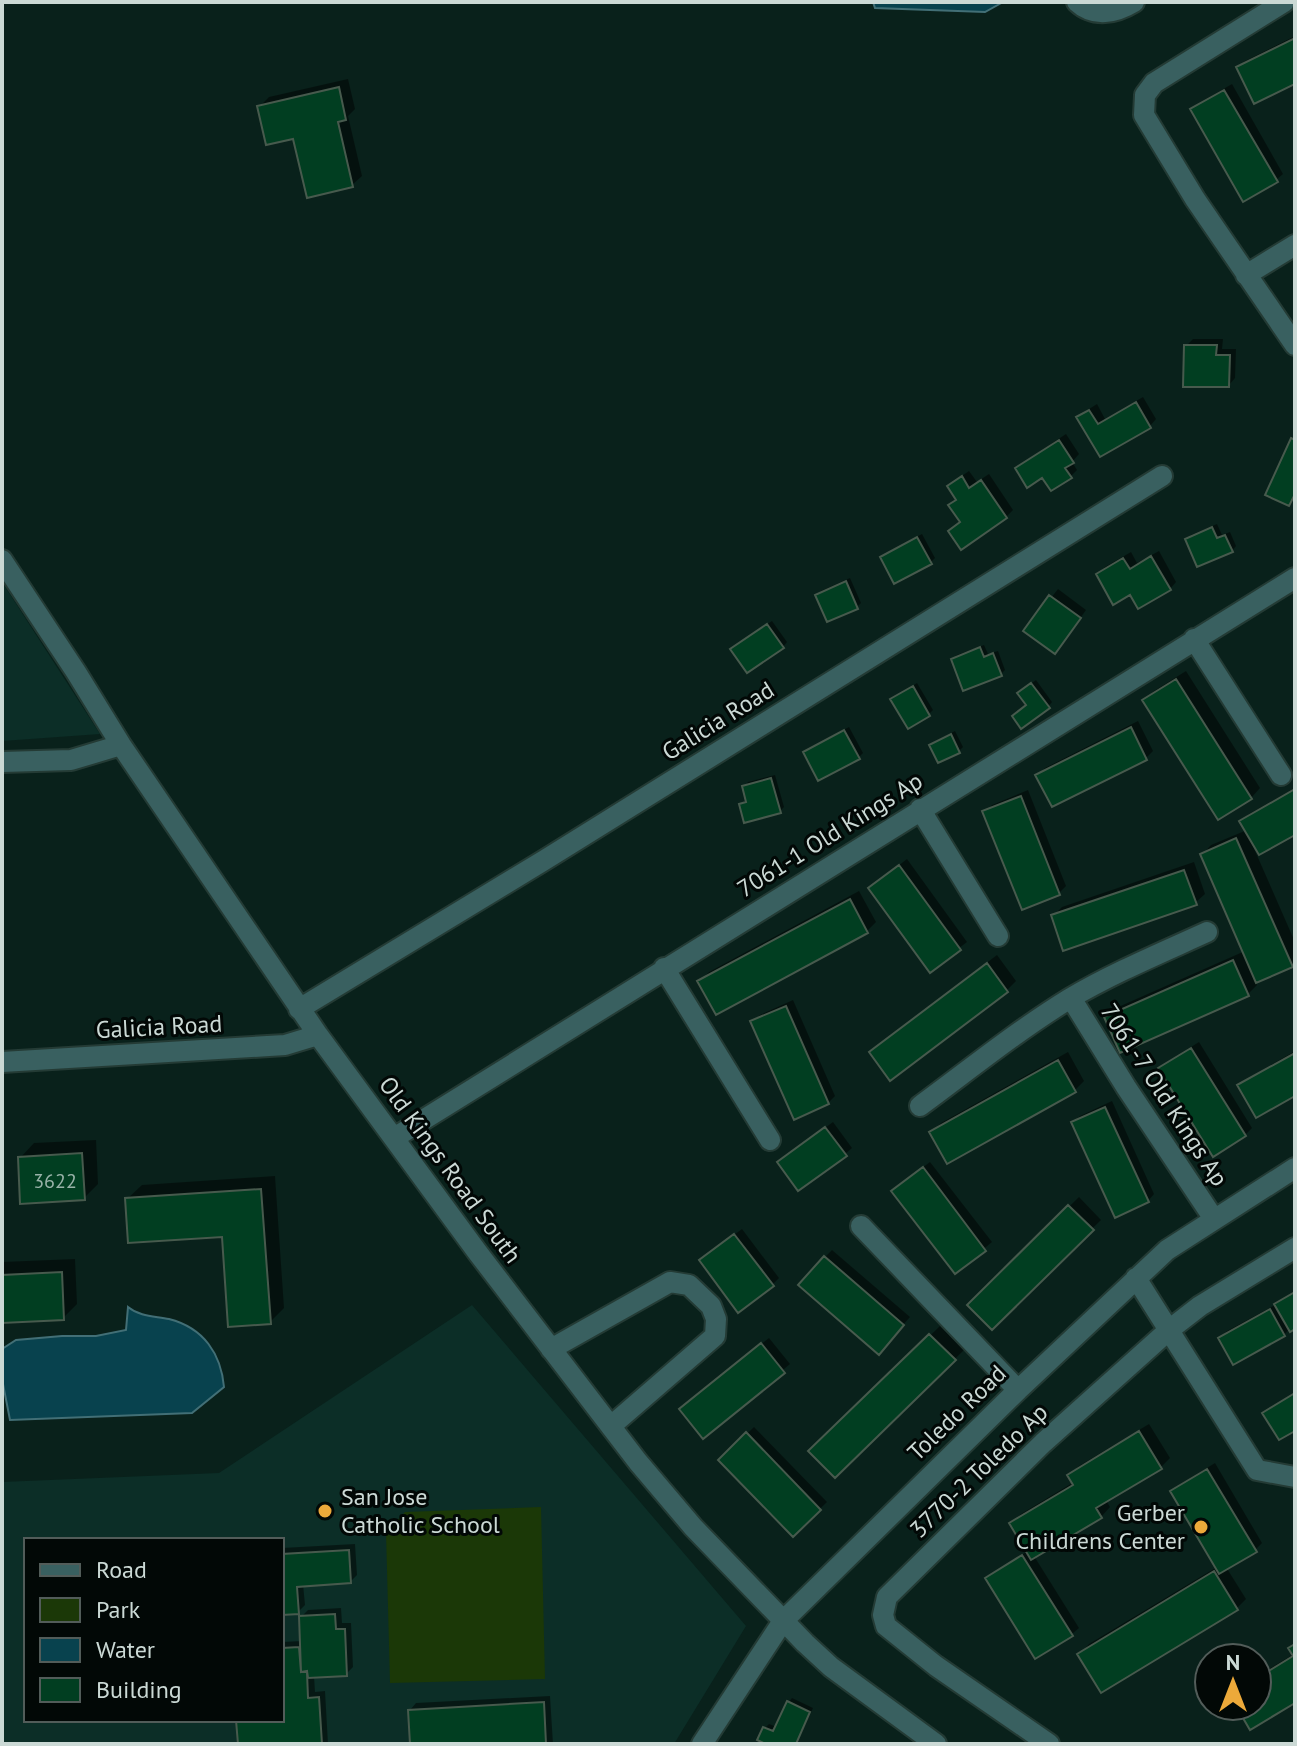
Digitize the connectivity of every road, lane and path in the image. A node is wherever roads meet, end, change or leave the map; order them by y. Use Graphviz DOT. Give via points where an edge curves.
graph roads {
  1 [pos="1077,2"];
  2 [pos="1134,2"];
  3 [pos="1284,2"];
  4 [pos="1295,245"];
  5 [pos="1246,275"];
  6 [pos="1295,345"];
  7 [pos="1162,476"];
  8 [pos="2,560"];
  9 [pos="1295,578"];
  10 [pos="1194,639"];
  11 [pos="121,745"];
  12 [pos="2,762"];
  13 [pos="1281,775"];
  14 [pos="920,809"];
  15 [pos="1207,932"];
  16 [pos="998,936"];
  17 [pos="664,968"];
  18 [pos="1071,998"];
  19 [pos="299,1009"];
  20 [pos="318,1035"];
  21 [pos="2,1062"];
  22 [pos="920,1106"];
  23 [pos="394,1138"];
  24 [pos="770,1140"];
  25 [pos="1295,1168"];
  26 [pos="1214,1219"];
  27 [pos="861,1226"];
  28 [pos="1295,1248"];
  29 [pos="1136,1278"];
  30 [pos="1169,1330"];
  31 [pos="551,1349"];
  32 [pos="1018,1390"];
  33 [pos="611,1426"];
  34 [pos="1295,1477"];
  35 [pos="783,1621"];
  36 [pos="702,1744"];
  37 [pos="936,1744"];
  38 [pos="1049,1744"];
  1 -- 2 [label="street" via="1106,14"];
  3 -- 5 [label="street" via="1154,83 1145,95 1144,115"];
  4 -- 5 [label="street"];
  5 -- 6 [label="street"];
  7 -- 19 [label="street, Galicia Road"];
  8 -- 11 [label="street, Old Kings Road South"];
  9 -- 10 [label="street, 7061-1 Old Kings Ap"];
  10 -- 13 [label="street"];
  10 -- 14 [label="street, 7061-1 Old Kings Ap"];
  11 -- 12 [label="street" via="71,760"];
  11 -- 19 [label="street, Old Kings Road South"];
  14 -- 16 [label="street"];
  14 -- 17 [label="street, 7061-1 Old Kings Ap"];
  15 -- 18 [label="street"];
  17 -- 23 [label="street, 7061-1 Old Kings Ap"];
  17 -- 24 [label="street"];
  18 -- 22 [label="street"];
  18 -- 26 [label="street, 7061-7 Old Kings Ap"];
  19 -- 20 [label="street, Old Kings Road South"];
  20 -- 21 [label="street, Galicia Road" via="285,1045"];
  20 -- 23 [label="street, Old Kings Road South"];
  23 -- 31 [label="street, Old Kings Road South"];
  25 -- 26 [label="street, Toledo Road"];
  26 -- 29 [label="street, Toledo Road"];
  27 -- 32 [label="street"];
  28 -- 30 [label="street, 3770-2 Toledo Ap"];
  29 -- 30 [label="street"];
  29 -- 32 [label="street, Toledo Road"];
  30 -- 34 [label="street" via="1257,1470"];
  30 -- 38 [label="street, 3770-2 Toledo Ap" via="1043,1443 887,1597 886,1626"];
  31 -- 33 [label="street, Old Kings Road South"];
  31 -- 33 [label="street" via="670,1282 689,1285 711,1306 715,1336"];
  32 -- 35 [label="street, Toledo Road"];
  33 -- 35 [label="street, Old Kings Road South" via="693,1527"];
  35 -- 36 [label="street, Toledo Road"];
  35 -- 37 [label="street, Old Kings Road South" via="831,1667"];
}
